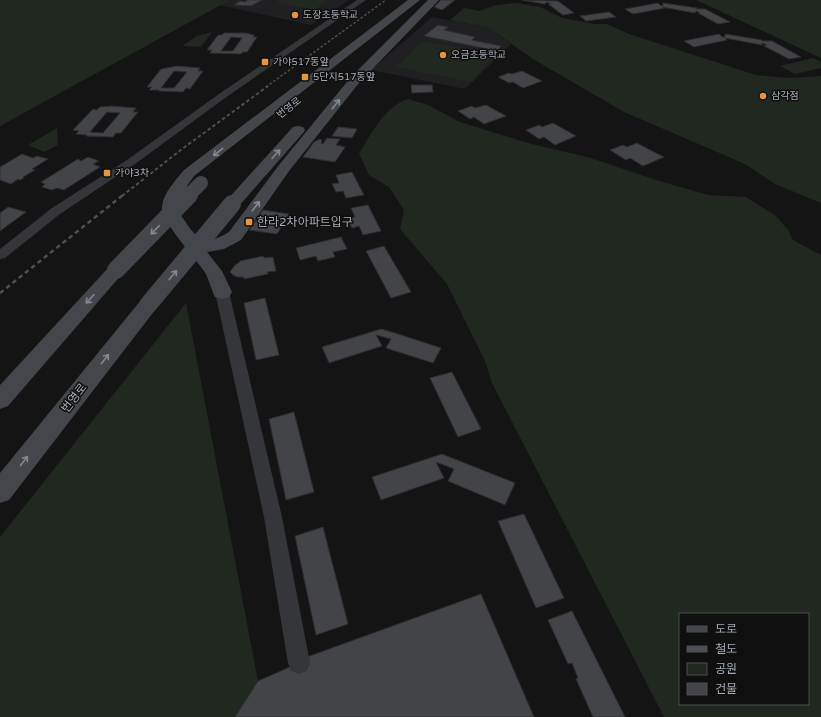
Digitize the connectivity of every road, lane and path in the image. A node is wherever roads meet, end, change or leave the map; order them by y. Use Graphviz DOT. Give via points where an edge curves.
graph roads {
  1 [pos="362,0"];
  2 [pos="415,0"];
  3 [pos="425,0"];
  4 [pos="434,0"];
  5 [pos="380,38"];
  6 [pos="235,236"];
  7 [pos="187,237"];
  8 [pos="0,255"];
  9 [pos="222,292"];
  10 [pos="0,400"];
  11 [pos="0,492"];
  12 [pos="299,663"];
  1 -- 8 [label="street" via="56,211"];
  2 -- 7 [label="street, one-way" via="189,173 174,196 171,211"];
  3 -- 5 [label="street, 번영로"];
  6 -- 4 [label="street, one-way" via="284,168 355,80"];
  5 -- 10 [label="street, 번영로, one-way, bridge" via="241,145 116,270"];
  11 -- 5 [label="street, 번영로, one-way, bridge" via="148,305 232,204"];
  6 -- 7 [label="street" via="225,243 202,247"];
  6 -- 9 [label="street" via="224,260"];
  7 -- 9 [label="street" via="214,271"];
  9 -- 12 [label="street" via="273,517"];
}
